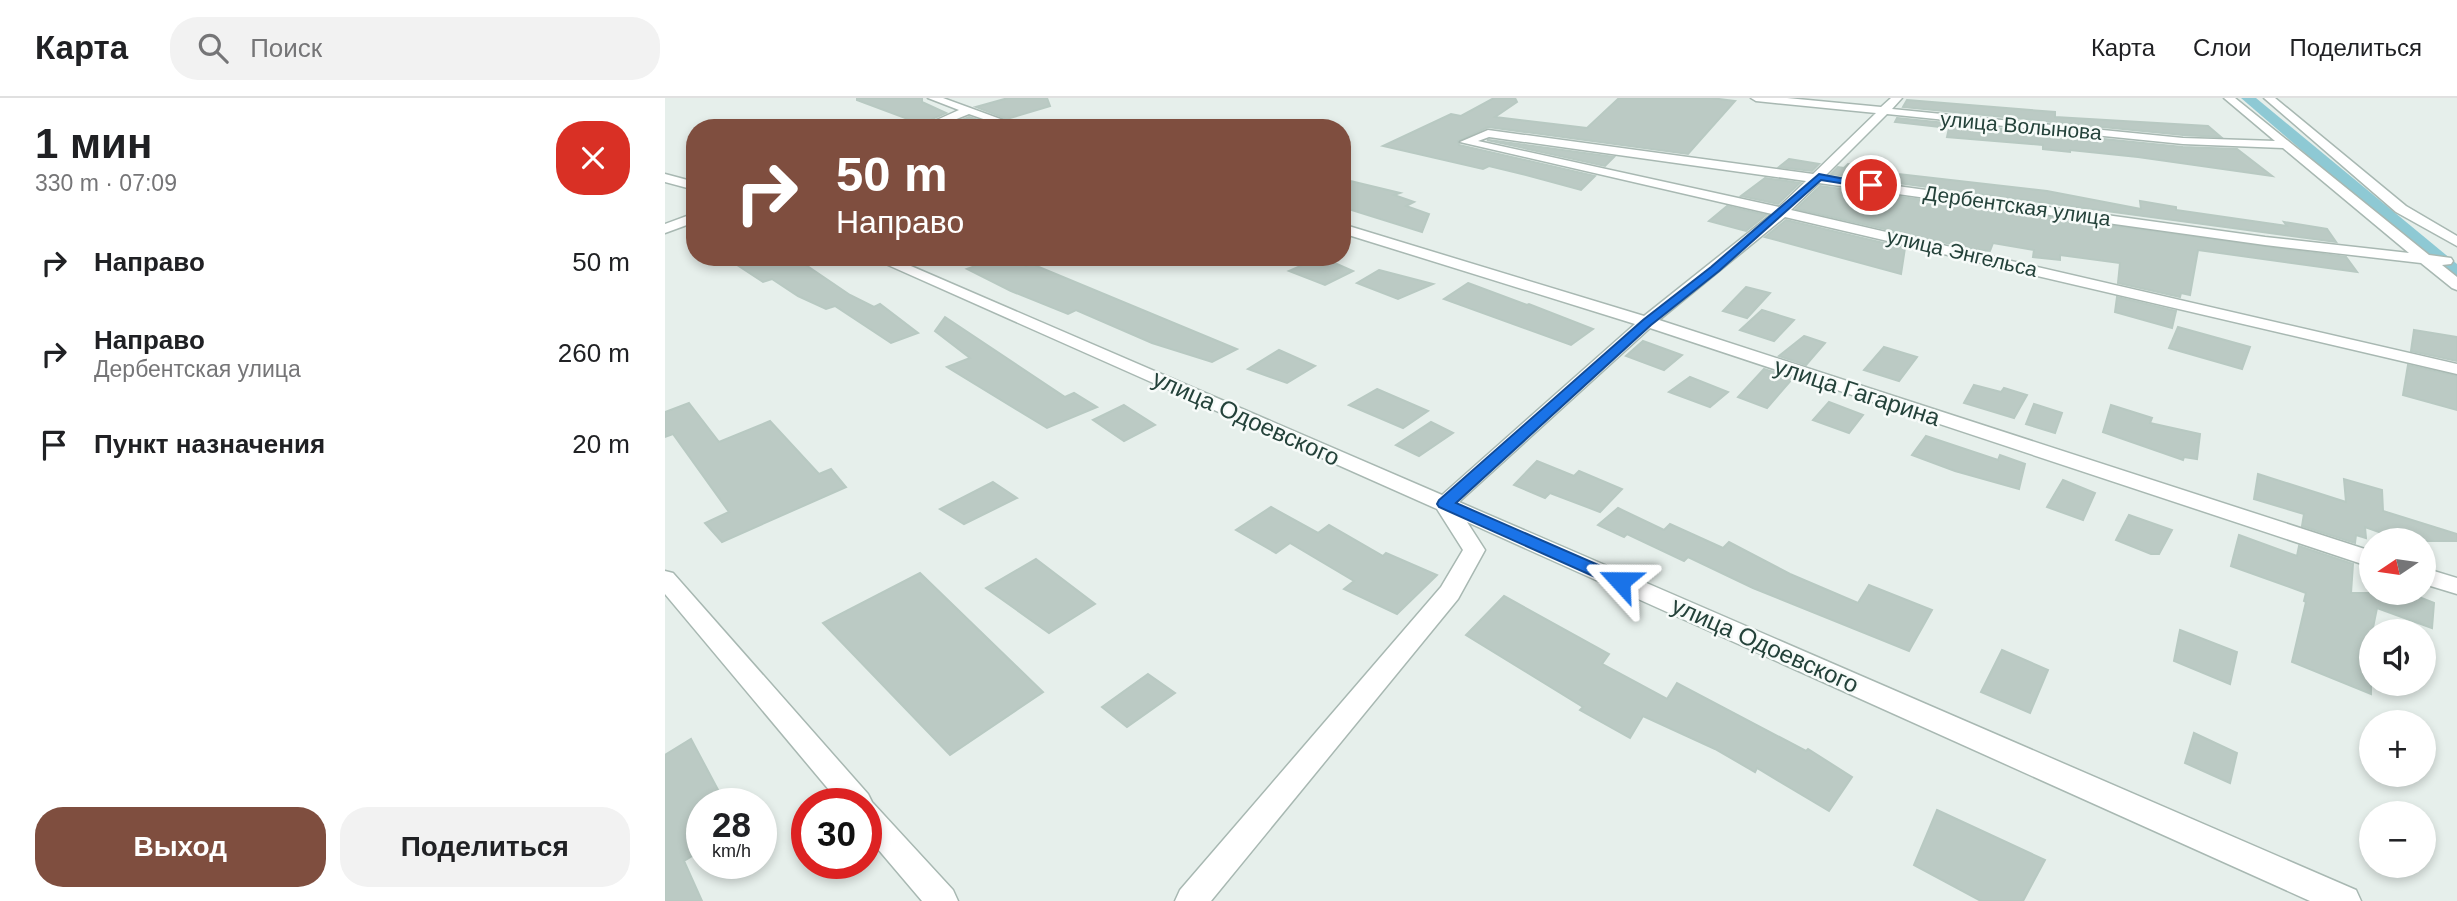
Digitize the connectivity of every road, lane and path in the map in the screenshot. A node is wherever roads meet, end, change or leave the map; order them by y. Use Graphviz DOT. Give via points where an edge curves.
graph roads {
  1 [pos="933,98"];
  2 [pos="1756,98"];
  3 [pos="2229,98"];
  4 [pos="2269,98"];
  5 [pos="1891,105"];
  6 [pos="967,111"];
  7 [pos="947,119"];
  8 [pos="992,119"];
  9 [pos="1466,142"];
  10 [pos="2287,145"];
  11 [pos="1819,177"];
  12 [pos="665,178"];
  13 [pos="686,184"];
  14 [pos="1782,212"];
  15 [pos="686,221"];
  16 [pos="665,229"];
  17 [pos="1351,231"];
  18 [pos="2457,242"];
  19 [pos="2425,259"];
  20 [pos="2446,261"];
  21 [pos="898,266"];
  22 [pos="2457,285"];
  23 [pos="1647,323"];
  24 [pos="2457,369"];
  25 [pos="1445,504"];
  26 [pos="2359,555"];
  27 [pos="665,579"];
  28 [pos="2436,580"];
  29 [pos="2457,586"];
  30 [pos="845,788"];
  31 [pos="882,832"];
  32 [pos="942,901"];
  33 [pos="1191,901"];
  34 [pos="2345,901"];
  1 -- 6 [label="street"];
  2 -- 5 [label="street, улица Волынова"];
  3 -- 10 [label="street"];
  4 -- 18 [label="street" via="2401,209"];
  5 -- 10 [label="street, улица Волынова" via="2183,141"];
  5 -- 11 [label="street"];
  6 -- 7 [label="street"];
  6 -- 8 [label="street"];
  9 -- 11 [label="street, Дербентская улица" via="1488,133"];
  9 -- 14 [label="street, улица Энгельса"];
  10 -- 19 [label="street"];
  11 -- 14 [label="street"];
  11 -- 19 [label="street, Дербентская улица" via="2265,241"];
  12 -- 13 [label="street"];
  14 -- 23 [label="street"];
  14 -- 24 [label="street, улица Энгельса"];
  15 -- 16 [label="street"];
  17 -- 23 [label="street, улица Гагарина"];
  19 -- 20 [label="street, Дербентская улица"];
  19 -- 22 [label="street"];
  21 -- 25 [label="street, улица Одоевского"];
  23 -- 25 [label="street"];
  23 -- 26 [label="street, улица Гагарина"];
  25 -- 33 [label="street" via="1474,550 1450,593"];
  25 -- 34 [label="street, улица Одоевского"];
  27 -- 30 [label="street"];
  28 -- 29 [label="street"];
  31 -- 32 [label="street"];
}
